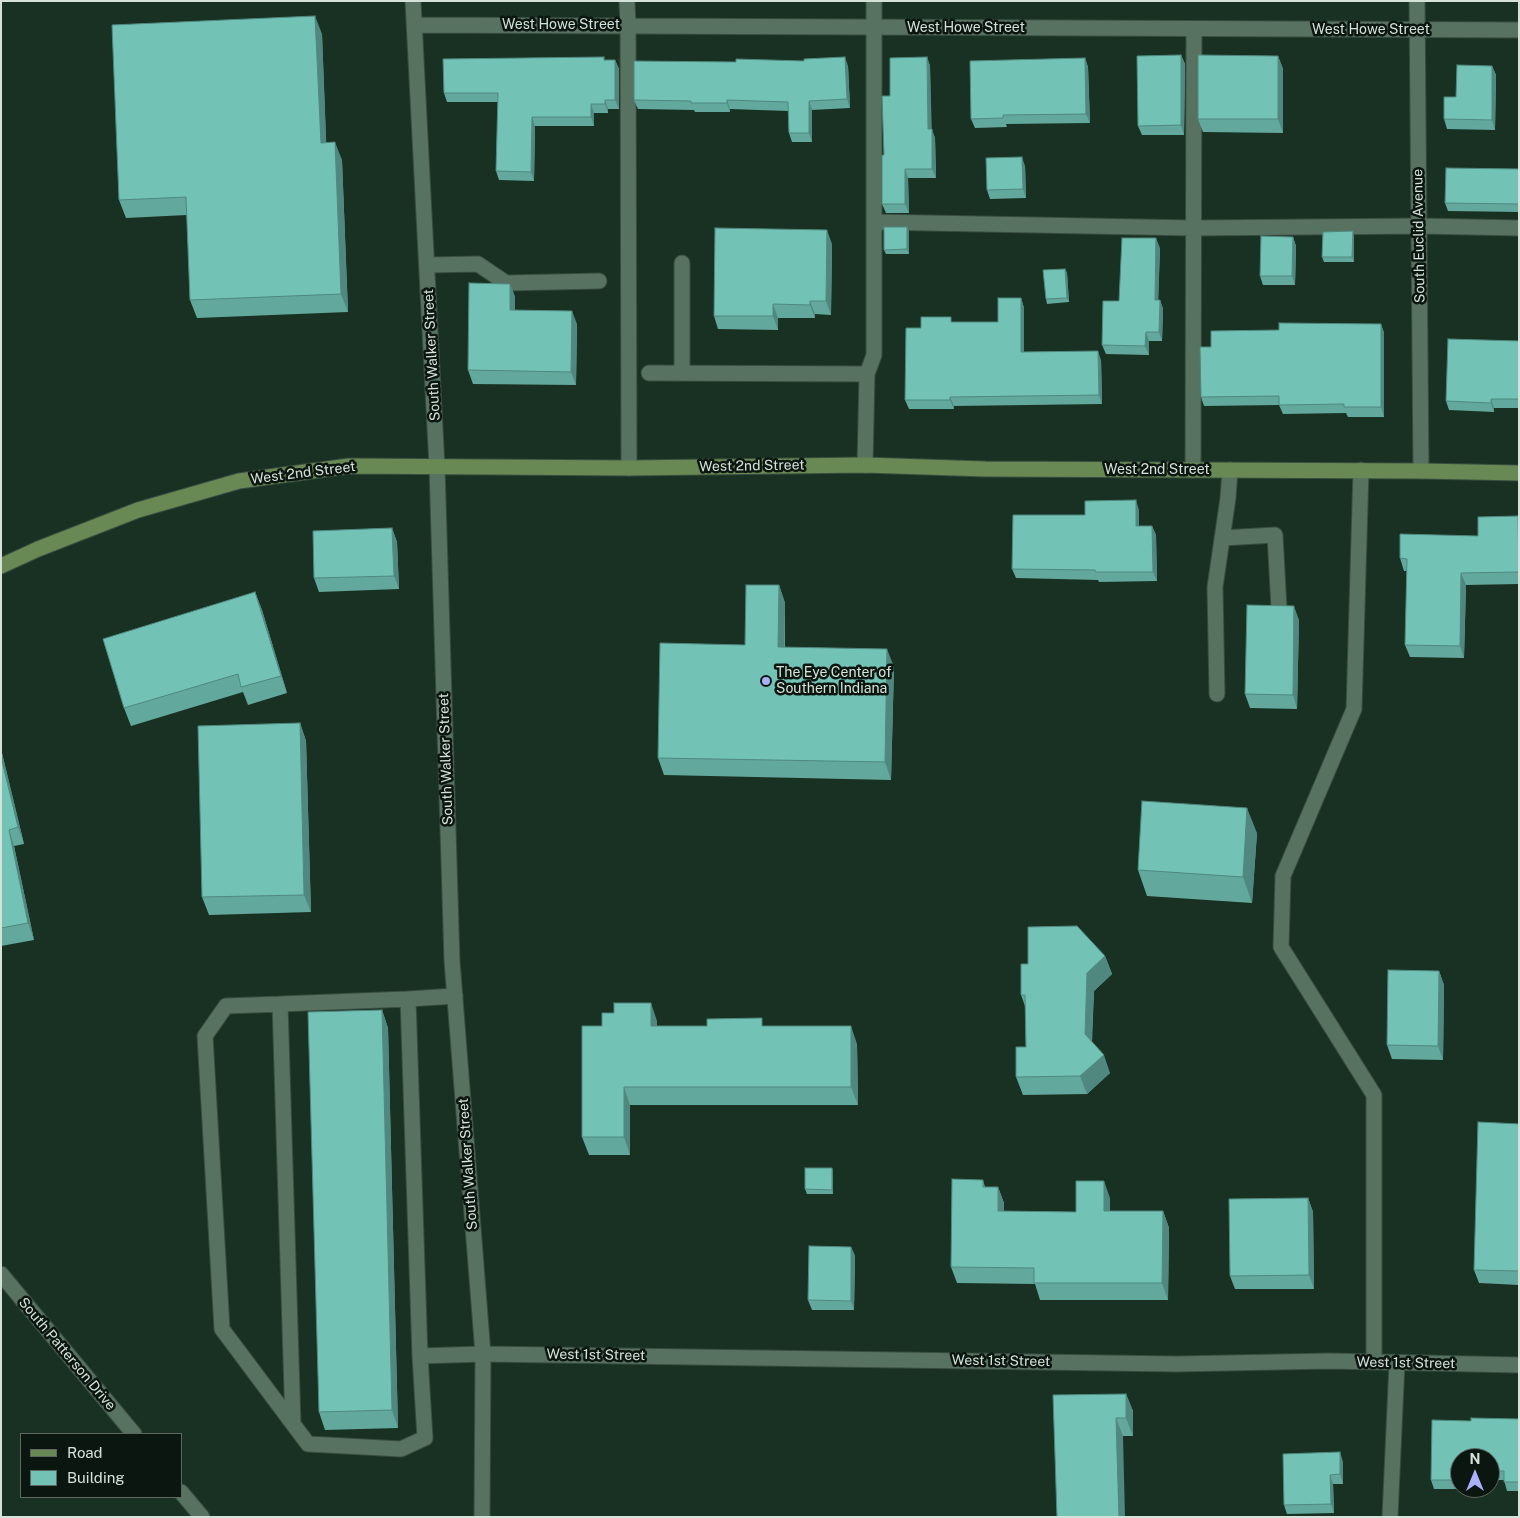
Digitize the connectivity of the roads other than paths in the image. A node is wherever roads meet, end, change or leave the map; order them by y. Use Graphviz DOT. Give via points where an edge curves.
graph roads {
  1 [pos="413,1"];
  2 [pos="627,1"];
  3 [pos="874,1"];
  4 [pos="1417,1"];
  5 [pos="414,24"];
  6 [pos="628,26"];
  7 [pos="874,27"];
  8 [pos="1194,29"];
  9 [pos="1417,30"];
  10 [pos="1519,30"];
  11 [pos="874,222"];
  12 [pos="1419,226"];
  13 [pos="1194,228"];
  14 [pos="1519,228"];
  15 [pos="682,262"];
  16 [pos="427,265"];
  17 [pos="600,281"];
  18 [pos="682,372"];
  19 [pos="649,373"];
  20 [pos="867,374"];
  21 [pos="865,465"];
  22 [pos="437,467"];
  23 [pos="629,468"];
  24 [pos="1193,470"];
  25 [pos="1230,470"];
  26 [pos="1361,470"];
  27 [pos="1421,471"];
  28 [pos="1519,473"];
  29 [pos="1222,538"];
  30 [pos="1,566"];
  31 [pos="1279,608"];
  32 [pos="1218,694"];
  33 [pos="455,996"];
  34 [pos="408,1000"];
  35 [pos="280,1004"];
  36 [pos="1,1274"];
  37 [pos="483,1354"];
  38 [pos="420,1356"];
  39 [pos="1374,1362"];
  40 [pos="1397,1363"];
  41 [pos="1519,1364"];
  42 [pos="293,1424"];
  43 [pos="133,1433"];
  44 [pos="182,1493"];
  45 [pos="202,1517"];
  46 [pos="482,1517"];
  47 [pos="1390,1517"];
  1 -- 5 [label="street, South Walker Street"];
  2 -- 6 [label="street"];
  3 -- 7 [label="street"];
  4 -- 9 [label="street, South Euclid Avenue"];
  5 -- 6 [label="street, West Howe Street"];
  5 -- 16 [label="street, South Walker Street"];
  6 -- 7 [label="street, West Howe Street"];
  6 -- 23 [label="street"];
  7 -- 8 [label="street, West Howe Street"];
  7 -- 11 [label="street"];
  8 -- 9 [label="street, West Howe Street"];
  8 -- 13 [label="street"];
  9 -- 10 [label="street, West Howe Street"];
  9 -- 12 [label="street, South Euclid Avenue"];
  11 -- 13 [label="street"];
  11 -- 20 [label="street" via="874,355"];
  12 -- 13 [label="street"];
  12 -- 14 [label="street"];
  12 -- 27 [label="street, South Euclid Avenue"];
  13 -- 24 [label="street"];
  15 -- 18 [label="street"];
  16 -- 17 [label="street" via="478,264 506,283"];
  16 -- 22 [label="street, South Walker Street"];
  18 -- 19 [label="street"];
  18 -- 20 [label="street"];
  20 -- 21 [label="street"];
  21 -- 23 [label="main road, West 2nd Street"];
  21 -- 24 [label="main road, West 2nd Street"];
  22 -- 23 [label="main road, West 2nd Street"];
  22 -- 30 [label="main road, West 2nd Street" via="349,466 240,481 138,510"];
  22 -- 33 [label="street, South Walker Street"];
  24 -- 25 [label="main road, West 2nd Street"];
  25 -- 26 [label="main road, West 2nd Street"];
  25 -- 29 [label="street"];
  26 -- 27 [label="main road, West 2nd Street"];
  26 -- 39 [label="street" via="1354,709 1283,876 1281,947 1374,1095"];
  27 -- 28 [label="main road, West 2nd Street"];
  29 -- 31 [label="street" via="1275,535"];
  29 -- 32 [label="street" via="1215,587"];
  33 -- 34 [label="street"];
  33 -- 37 [label="street, South Walker Street"];
  34 -- 35 [label="street"];
  34 -- 38 [label="street"];
  35 -- 42 [label="street"];
  35 -- 42 [label="street" via="226,1006 205,1036 222,1329"];
  36 -- 43 [label="street, South Patterson Drive"];
  37 -- 38 [label="street, West 1st Street"];
  37 -- 39 [label="street, West 1st Street" via="1177,1364"];
  37 -- 46 [label="street, South Walker Street"];
  38 -- 42 [label="street" via="425,1438 401,1449 308,1444"];
  39 -- 40 [label="street, West 1st Street"];
  40 -- 41 [label="street, West 1st Street"];
  40 -- 47 [label="street"];
  44 -- 45 [label="street"];
}
